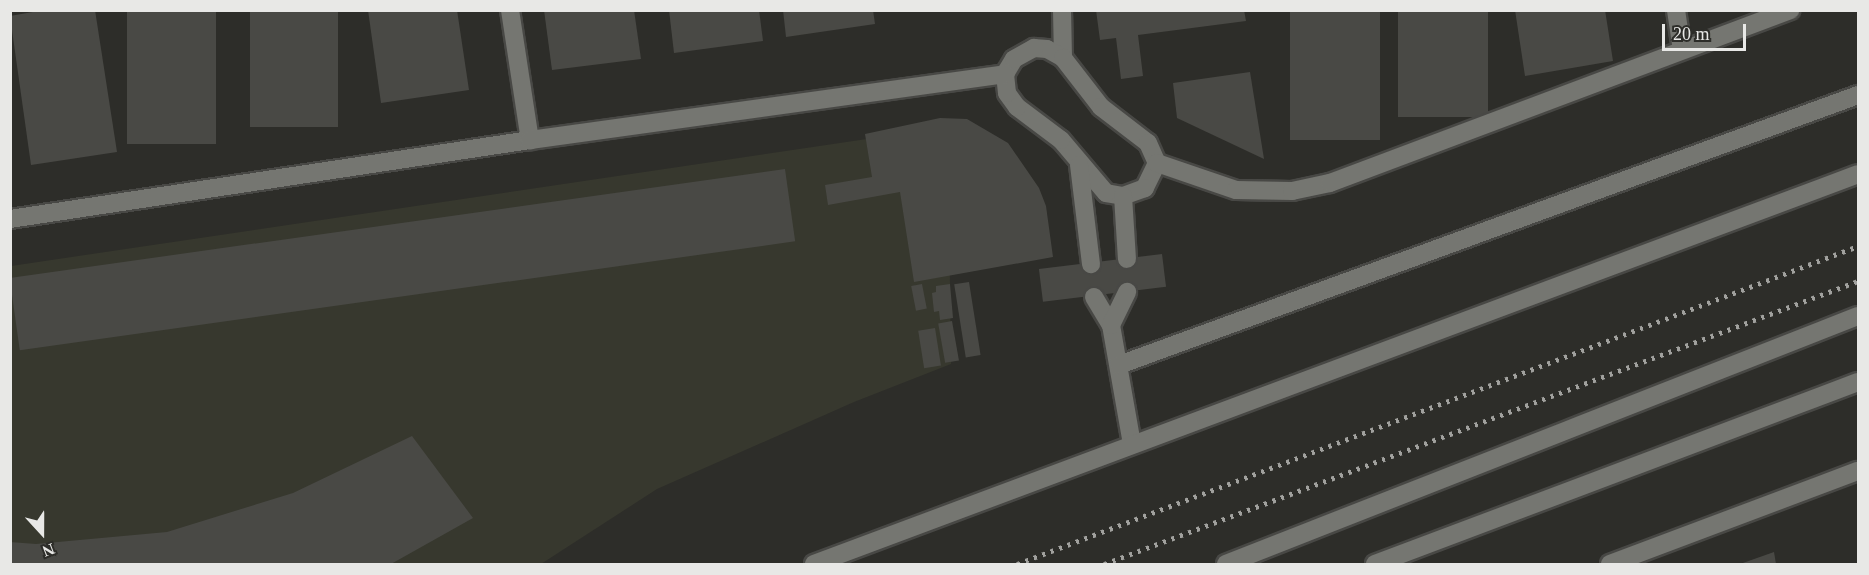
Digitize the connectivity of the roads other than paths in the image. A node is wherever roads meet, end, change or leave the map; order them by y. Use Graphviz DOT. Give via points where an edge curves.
graph roads {
  1 [pos="510,10"];
  2 [pos="1062,10"];
  3 [pos="1676,10"];
  4 [pos="1791,10"];
  5 [pos="1682,50"];
  6 [pos="1063,58"];
  7 [pos="1005,74"];
  8 [pos="1858,95"];
  9 [pos="530,140"];
  10 [pos="1079,160"];
  11 [pos="1157,163"];
  12 [pos="1858,174"];
  13 [pos="1123,196"];
  14 [pos="10,219"];
  15 [pos="1127,259"];
  16 [pos="1091,264"];
  17 [pos="1127,292"];
  18 [pos="1094,297"];
  19 [pos="1858,316"];
  20 [pos="1111,325"];
  21 [pos="1119,365"];
  22 [pos="1858,382"];
  23 [pos="1132,444"];
  24 [pos="1858,471"];
  25 [pos="814,564"];
  26 [pos="1226,564"];
  27 [pos="1375,564"];
  28 [pos="1610,564"];
  1 -- 9 [label="street"];
  2 -- 6 [label="street"];
  3 -- 5 [label="street"];
  4 -- 5 [label="street"];
  5 -- 11 [label="street" via="1330,183 1292,191 1245,191"];
  6 -- 7 [label="street" via="1047,49 1034,48 1014,59"];
  6 -- 11 [label="street" via="1101,107 1149,143"];
  7 -- 9 [label="street"];
  7 -- 10 [label="street" via="1006,93 1017,107 1061,140"];
  8 -- 21 [label="street"];
  9 -- 14 [label="street"];
  10 -- 13 [label="street" via="1106,193"];
  10 -- 16 [label="street"];
  11 -- 13 [label="street" via="1145,188"];
  12 -- 23 [label="street"];
  13 -- 15 [label="street"];
  17 -- 20 [label="street"];
  18 -- 20 [label="street"];
  19 -- 26 [label="street"];
  20 -- 21 [label="street"];
  21 -- 23 [label="street"];
  22 -- 27 [label="street"];
  23 -- 25 [label="street"];
  24 -- 28 [label="street"];
}
